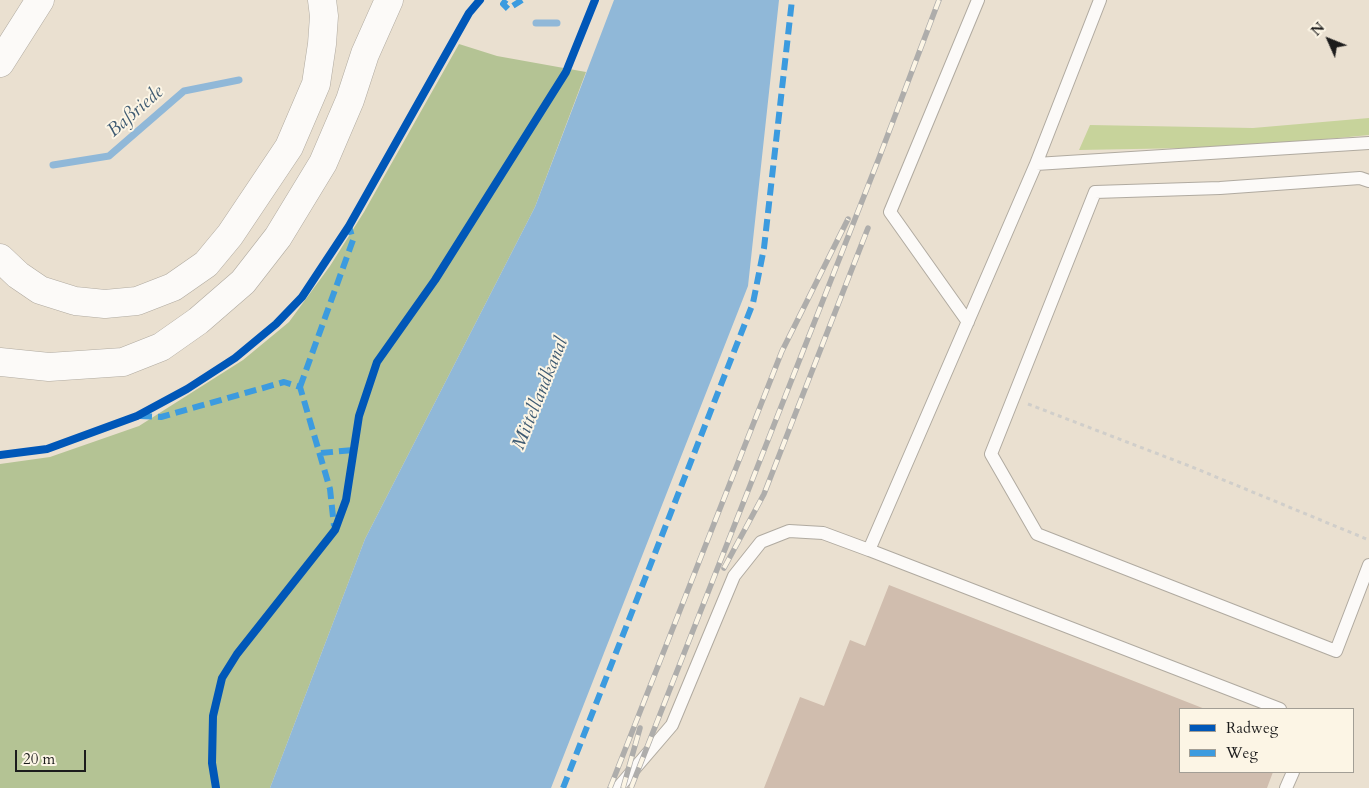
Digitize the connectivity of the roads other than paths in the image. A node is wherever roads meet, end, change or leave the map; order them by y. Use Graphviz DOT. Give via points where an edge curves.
graph roads {
  1 [pos="30,0"];
  2 [pos="40,0"];
  3 [pos="322,0"];
  4 [pos="389,0"];
  5 [pos="978,0"];
  6 [pos="1100,0"];
  7 [pos="0,37"];
  8 [pos="0,63"];
  9 [pos="1369,143"];
  10 [pos="1036,164"];
  11 [pos="1369,181"];
  12 [pos="0,258"];
  13 [pos="968,322"];
  14 [pos="0,362"];
  15 [pos="869,550"];
  16 [pos="1369,565"];
  17 [pos="1277,708"];
  18 [pos="1293,773"];
  19 [pos="618,788"];
  20 [pos="1286,788"];
  1 -- 7 [label="highway"];
  2 -- 8 [label="highway"];
  3 -- 12 [label="highway" via="324,16 316,84 289,147 230,235 206,264 172,287 155,294 137,301 105,304 75,301 40,290"];
  4 -- 14 [label="highway" via="323,163 278,237 243,282 198,321 161,347 123,362 49,367"];
  5 -- 13 [label="lane" via="890,212"];
  6 -- 10 [label="lane"];
  9 -- 10 [label="lane"];
  10 -- 13 [label="lane"];
  11 -- 16 [label="lane" via="1360,178 1220,188 1095,192 991,454 1036,534 1336,652"];
  13 -- 15 [label="lane"];
  15 -- 17 [label="lane"];
  15 -- 19 [label="lane" via="823,532 789,530 760,542 734,576 672,724"];
  18 -- 20 [label="lane"];
}
